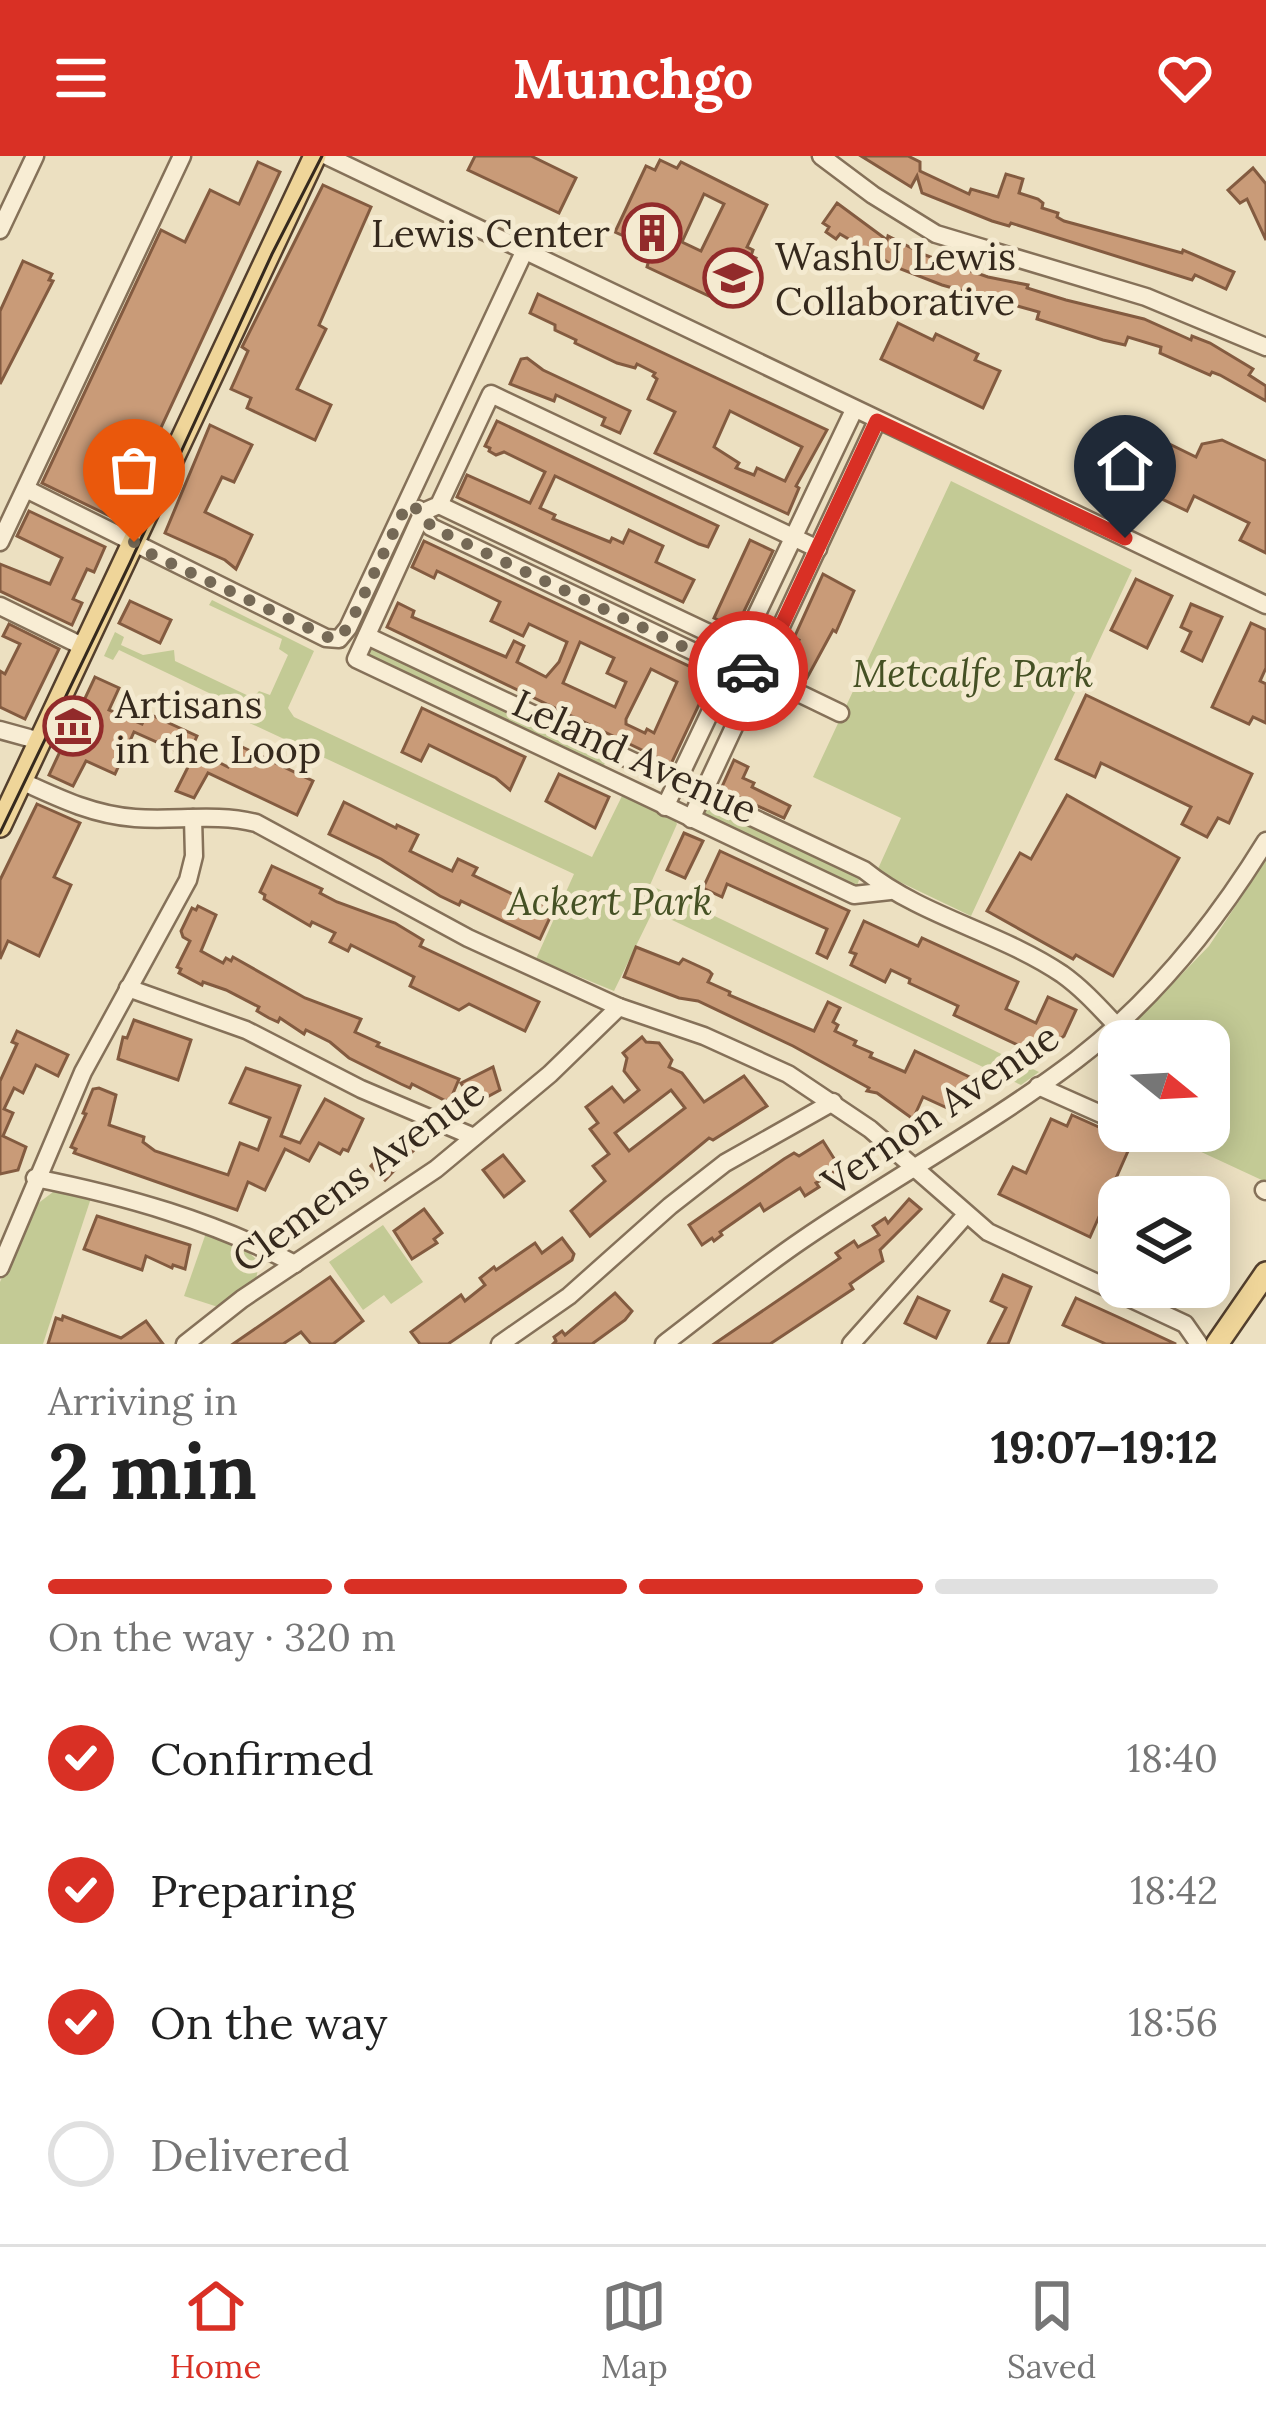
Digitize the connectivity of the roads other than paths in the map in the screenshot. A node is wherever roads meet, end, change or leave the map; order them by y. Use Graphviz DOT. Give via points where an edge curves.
graph roads {
  1 [pos="35,156"];
  2 [pos="182,156"];
  3 [pos="315,156"];
  4 [pos="327,156"];
  5 [pos="820,156"];
  6 [pos="0,230"];
  7 [pos="524,252"];
  8 [pos="1266,347"];
  9 [pos="854,410"];
  10 [pos="877,421"];
  11 [pos="26,489"];
  12 [pos="423,507"];
  13 [pos="496,532"];
  14 [pos="794,538"];
  15 [pos="0,542"];
  16 [pos="134,542"];
  17 [pos="818,549"];
  18 [pos="487,553"];
  19 [pos="1266,605"];
  20 [pos="0,606"];
  21 [pos="680,619"];
  22 [pos="367,636"];
  23 [pos="670,640"];
  24 [pos="85,647"];
  25 [pos="736,660"];
  26 [pos="759,674"];
  27 [pos="840,713"];
  28 [pos="0,730"];
  29 [pos="40,741"];
  30 [pos="616,754"];
  31 [pos="604,778"];
  32 [pos="21,781"];
  33 [pos="677,783"];
  34 [pos="702,795"];
  35 [pos="665,807"];
  36 [pos="193,818"];
  37 [pos="691,819"];
  38 [pos="0,826"];
  39 [pos="1266,841"];
  40 [pos="890,891"];
  41 [pos="128,988"];
  42 [pos="620,1007"];
  43 [pos="1111,1020"];
  44 [pos="1121,1020"];
  45 [pos="1098,1039"];
  46 [pos="1038,1086"];
  47 [pos="832,1102"];
  48 [pos="1098,1113"];
  49 [pos="474,1137"];
  50 [pos="917,1168"];
  51 [pos="35,1178"];
  52 [pos="965,1216"];
  53 [pos="295,1264"];
  54 [pos="0,1268"];
  55 [pos="1266,1273"];
  56 [pos="854,1339"];
  57 [pos="185,1344"];
  58 [pos="500,1344"];
  59 [pos="664,1344"];
  60 [pos="830,1344"];
  61 [pos="1199,1344"];
  62 [pos="1217,1344"];
  1 -- 6 [label="street"];
  2 -- 11 [label="street"];
  3 -- 16 [label="main road"];
  4 -- 7 [label="street"];
  5 -- 8 [label="street" via="936,234 1146,297"];
  7 -- 9 [label="street"];
  7 -- 12 [label="street"];
  9 -- 10 [label="street"];
  9 -- 14 [label="street"];
  10 -- 17 [label="street"];
  10 -- 19 [label="street"];
  11 -- 15 [label="street"];
  11 -- 16 [label="street"];
  12 -- 13 [label="street"];
  12 -- 14 [label="street" via="491,394"];
  12 -- 16 [label="street" via="334,640"];
  12 -- 18 [label="street" via="431,527"];
  12 -- 22 [label="street"];
  13 -- 18 [label="street"];
  13 -- 21 [label="street"];
  14 -- 17 [label="street"];
  14 -- 25 [label="street"];
  16 -- 24 [label="main road"];
  17 -- 26 [label="street"];
  18 -- 23 [label="street"];
  20 -- 24 [label="street"];
  21 -- 23 [label="street"];
  21 -- 25 [label="street" via="732,644"];
  22 -- 30 [label="street, Leland Avenue"];
  22 -- 31 [label="street, Leland Avenue" via="356,659"];
  23 -- 25 [label="street"];
  24 -- 29 [label="main road"];
  25 -- 26 [label="street"];
  25 -- 33 [label="street"];
  26 -- 27 [label="street"];
  26 -- 34 [label="street"];
  28 -- 29 [label="street"];
  29 -- 32 [label="main road"];
  30 -- 31 [label="street"];
  30 -- 33 [label="street, Leland Avenue"];
  31 -- 35 [label="street, Leland Avenue"];
  32 -- 36 [label="street" via="109,815"];
  32 -- 38 [label="main road"];
  33 -- 34 [label="street, Leland Avenue"];
  33 -- 35 [label="street"];
  34 -- 37 [label="street"];
  34 -- 40 [label="street, Leland Avenue" via="863,870"];
  35 -- 37 [label="street, Leland Avenue"];
  36 -- 41 [label="street" via="192,871"];
  36 -- 42 [label="street" via="239,819 276,831 468,938"];
  37 -- 40 [label="street, Leland Avenue" via="854,895"];
  39 -- 44 [label="street, Vernon Avenue" via="1184,957"];
  40 -- 43 [label="street, Leland Avenue" via="1046,964"];
  41 -- 49 [label="street" via="246,1030"];
  41 -- 51 [label="street"];
  42 -- 47 [label="street" via="744,1054"];
  42 -- 49 [label="street, Clemens Avenue"];
  45 -- 46 [label="street, Vernon Avenue"];
  46 -- 48 [label="street"];
  46 -- 50 [label="street, Vernon Avenue"];
  47 -- 50 [label="street"];
  47 -- 58 [label="street" via="725,1162 569,1296"];
  49 -- 53 [label="street, Clemens Avenue"];
  50 -- 52 [label="street"];
  50 -- 59 [label="street, Vernon Avenue" via="802,1240"];
  51 -- 53 [label="street" via="167,1210"];
  51 -- 54 [label="street"];
  52 -- 56 [label="street"];
  52 -- 61 [label="street" via="1185,1324"];
  53 -- 57 [label="street, Clemens Avenue"];
  55 -- 62 [label="main road"];
  56 -- 60 [label="street"];
}
